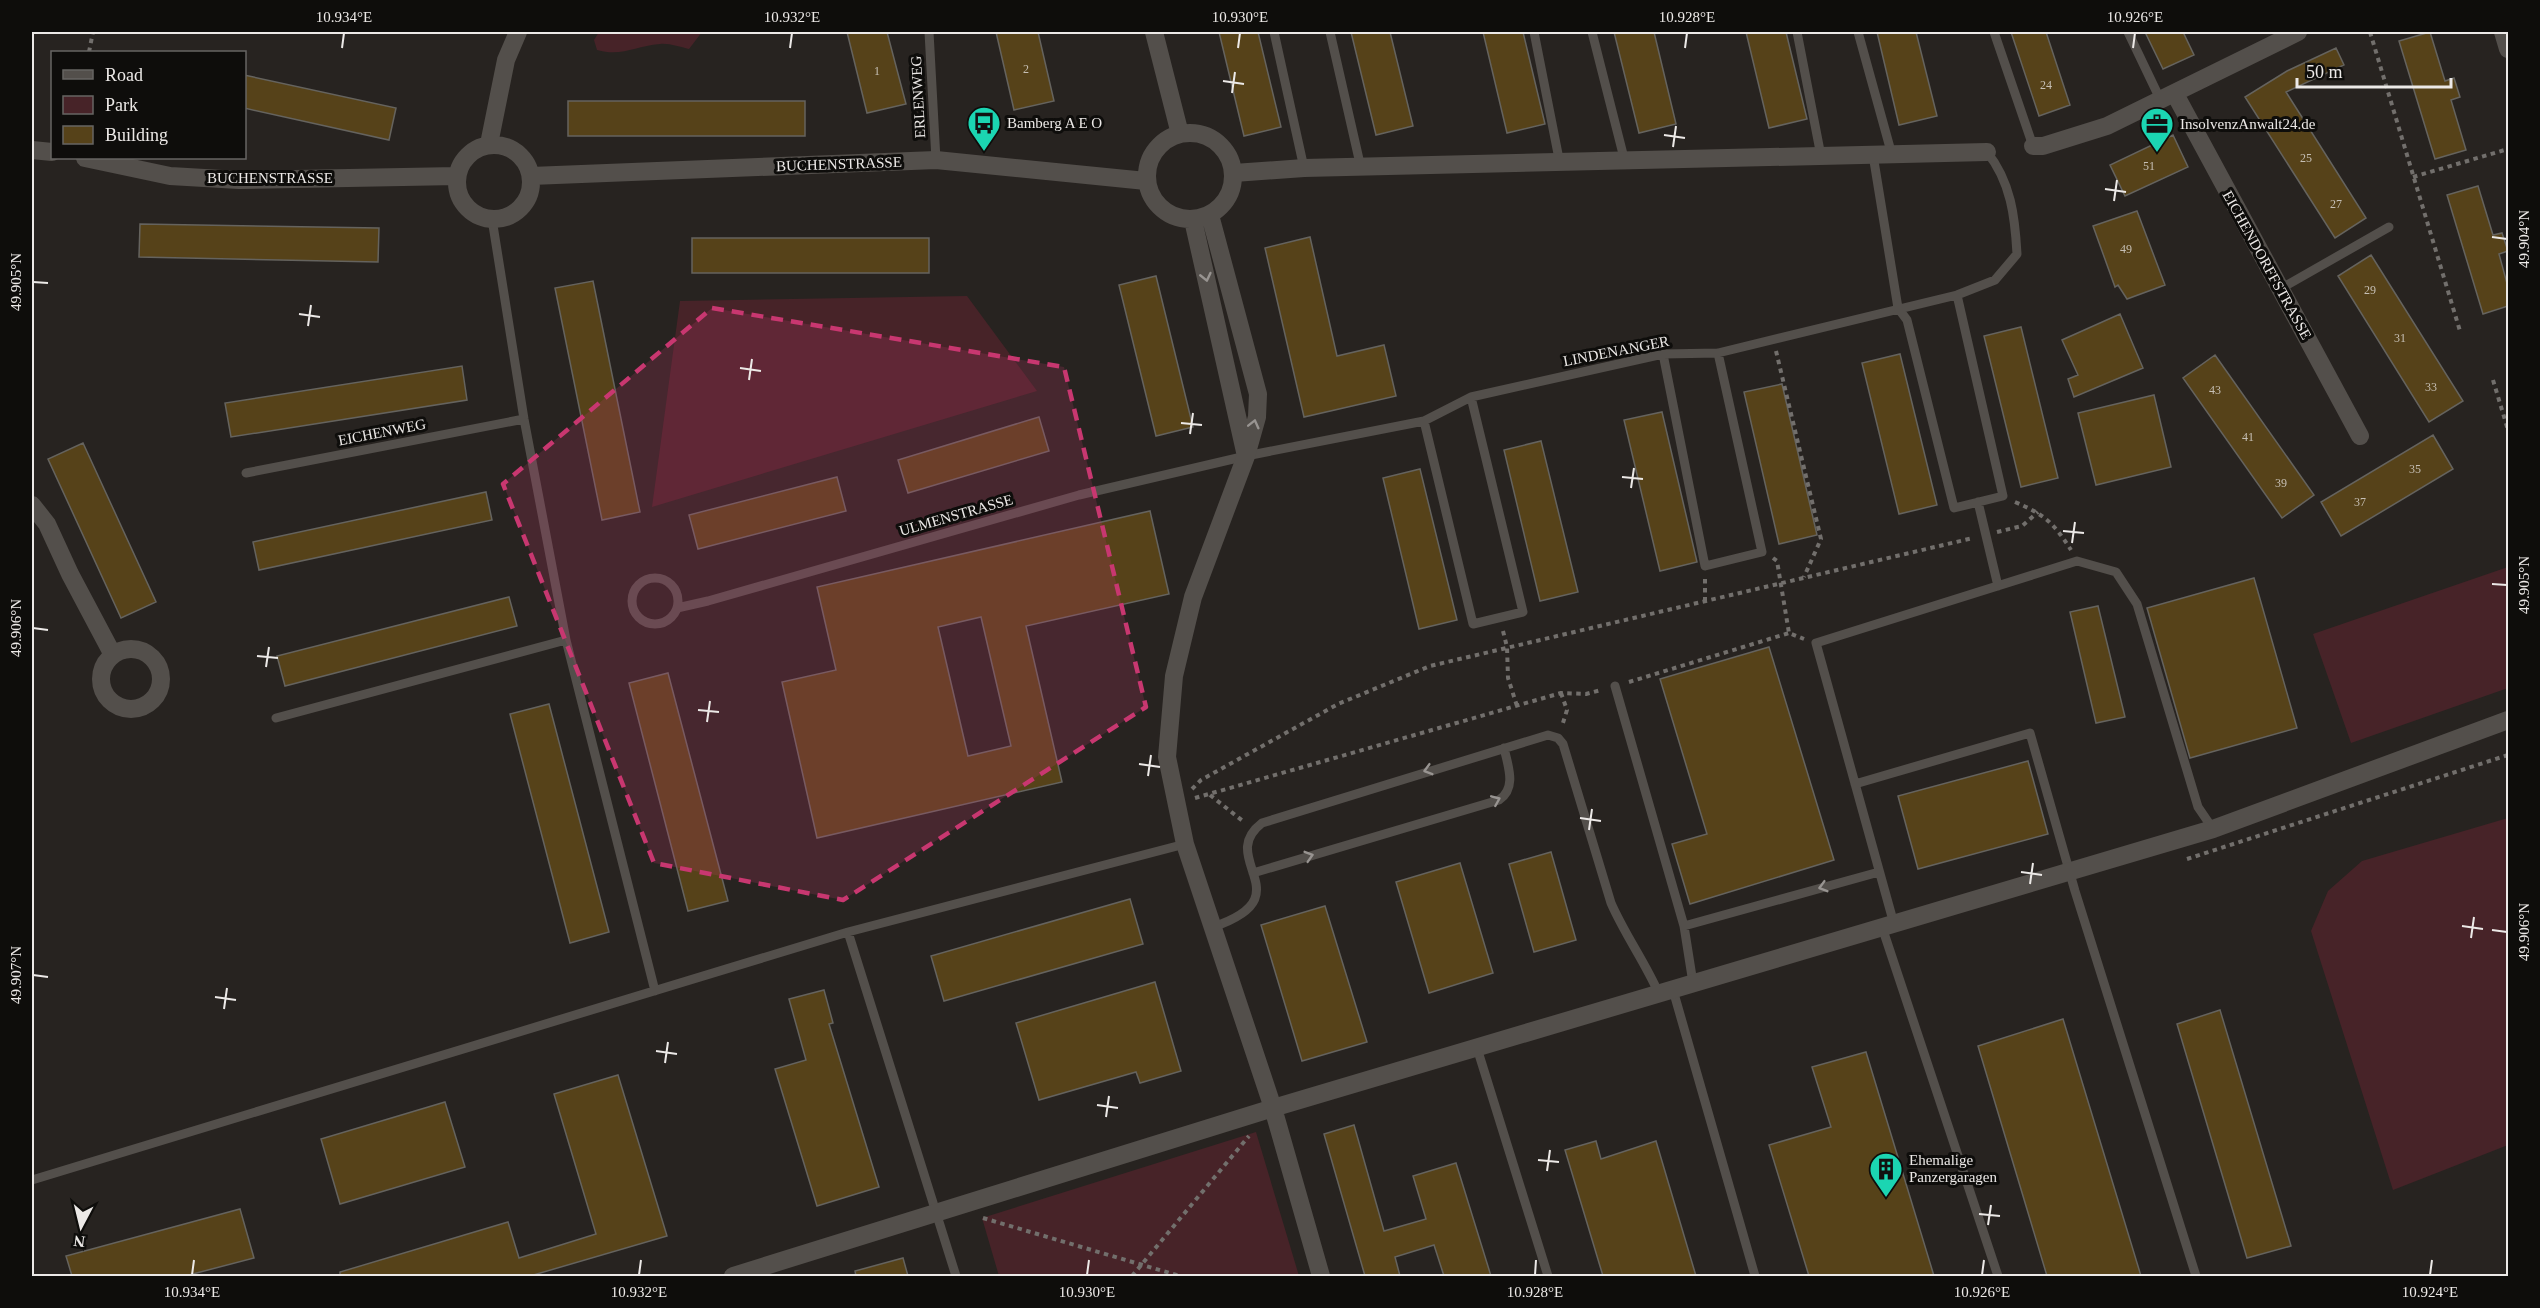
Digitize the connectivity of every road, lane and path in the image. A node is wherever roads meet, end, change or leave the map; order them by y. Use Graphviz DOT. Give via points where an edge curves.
graph roads {
  1 [pos="93,32"];
  2 [pos="518,32"];
  3 [pos="929,32"];
  4 [pos="1155,32"];
  5 [pos="1274,32"];
  6 [pos="1330,32"];
  7 [pos="1534,32"];
  8 [pos="1592,32"];
  9 [pos="1797,32"];
  10 [pos="1858,32"];
  11 [pos="1994,32"];
  12 [pos="2128,32"];
  13 [pos="2298,32"];
  14 [pos="2370,32"];
  15 [pos="2504,32"];
  16 [pos="2508,48"];
  17 [pos="89,51"];
  18 [pos="2168,97"];
  19 [pos="1180,134"];
  20 [pos="489,144"];
  21 [pos="2033,146"];
  22 [pos="2508,148"];
  23 [pos="32,150"];
  24 [pos="51,152"];
  25 [pos="1988,152"];
  26 [pos="1873,155"];
  27 [pos="1892,155"];
  28 [pos="1821,156"];
  29 [pos="90,159"];
  30 [pos="936,160"];
  31 [pos="1625,162"];
  32 [pos="1560,164"];
  33 [pos="1304,168"];
  34 [pos="1361,168"];
  35 [pos="1234,173"];
  36 [pos="456,176"];
  37 [pos="531,176"];
  38 [pos="2414,177"];
  39 [pos="1146,181"];
  40 [pos="1202,218"];
  41 [pos="492,219"];
  42 [pos="2389,227"];
  43 [pos="2280,289"];
  44 [pos="1957,295"];
  45 [pos="1898,308"];
  46 [pos="2460,331"];
  47 [pos="1773,339"];
  48 [pos="1718,352"];
  49 [pos="1663,354"];
  50 [pos="2493,380"];
  51 [pos="1471,397"];
  52 [pos="524,419"];
  53 [pos="1424,422"];
  54 [pos="2508,430"];
  55 [pos="2360,436"];
  56 [pos="1246,456"];
  57 [pos="246,473"];
  58 [pos="2002,496"];
  59 [pos="1978,502"];
  60 [pos="32,505"];
  61 [pos="2038,512"];
  62 [pos="1986,534"];
  63 [pos="1762,552"];
  64 [pos="2077,561"];
  65 [pos="1705,566"];
  66 [pos="1804,577"];
  67 [pos="1780,583"];
  68 [pos="1998,586"];
  69 [pos="1706,601"];
  70 [pos="676,608"];
  71 [pos="1500,618"];
  72 [pos="1789,633"];
  73 [pos="566,640"];
  74 [pos="1816,643"];
  75 [pos="1507,647"];
  76 [pos="113,655"];
  77 [pos="1615,686"];
  78 [pos="1561,693"];
  79 [pos="1516,706"];
  80 [pos="276,718"];
  81 [pos="2508,720"];
  82 [pos="1558,738"];
  83 [pos="1504,748"];
  84 [pos="1855,784"];
  85 [pos="1209,794"];
  86 [pos="1176,804"];
  87 [pos="1253,829"];
  88 [pos="2213,829"];
  89 [pos="1185,844"];
  90 [pos="2070,871"];
  91 [pos="1880,872"];
  92 [pos="1253,873"];
  93 [pos="1684,926"];
  94 [pos="1888,926"];
  95 [pos="1213,927"];
  96 [pos="848,932"];
  97 [pos="1693,983"];
  98 [pos="655,991"];
  99 [pos="1666,992"];
  100 [pos="1477,1048"];
  101 [pos="1273,1108"];
  102 [pos="1250,1136"];
  103 [pos="32,1180"];
  104 [pos="936,1215"];
  105 [pos="982,1218"];
  106 [pos="1142,1264"];
  107 [pos="733,1276"];
  108 [pos="956,1276"];
  109 [pos="1132,1276"];
  110 [pos="1180,1276"];
  111 [pos="1321,1276"];
  112 [pos="1548,1276"];
  113 [pos="1755,1276"];
  114 [pos="1998,1276"];
  115 [pos="2196,1276"];
  1 -- 17 [label="path"];
  2 -- 20 [label="street" via="506,60"];
  3 -- 30 [label="lane, ERLENWEG"];
  4 -- 19 [label="street"];
  5 -- 33 [label="lane"];
  6 -- 34 [label="lane"];
  7 -- 32 [label="lane"];
  8 -- 31 [label="lane"];
  9 -- 28 [label="lane"];
  10 -- 27 [label="lane"];
  11 -- 21 [label="lane"];
  12 -- 18 [label="lane"];
  13 -- 18 [label="street"];
  14 -- 38 [label="path"];
  15 -- 16 [label="street"];
  18 -- 21 [label="street" via="2107,126"];
  18 -- 43 [label="street, EICHENDORFFSTRASSE"];
  19 -- 35 [label="street" via="1202,135 1222,146"];
  19 -- 39 [label="street" via="1154,151 1147,165"];
  20 -- 36 [label="street" via="466,156"];
  20 -- 37 [label="street" via="517,152"];
  22 -- 38 [label="path"];
  23 -- 24 [label="street"];
  25 -- 27 [label="street"];
  25 -- 44 [label="lane, LINDENANGER" via="2001,170 2015,221 2017,254 1995,280"];
  26 -- 27 [label="street"];
  26 -- 28 [label="street"];
  26 -- 45 [label="lane"];
  28 -- 31 [label="street"];
  29 -- 36 [label="street, BUCHENSTRASSE" via="170,176 239,180"];
  30 -- 37 [label="street, BUCHENSTRASSE"];
  30 -- 39 [label="street, BUCHENSTRASSE"];
  31 -- 32 [label="street"];
  32 -- 34 [label="street"];
  33 -- 34 [label="street"];
  33 -- 35 [label="street"];
  35 -- 40 [label="street" via="1233,186 1221,208"];
  36 -- 41 [label="street" via="462,202 471,212"];
  37 -- 41 [label="street" via="528,196 517,211 505,218"];
  38 -- 46 [label="path"];
  39 -- 40 [label="street" via="1151,197 1162,210 1176,218"];
  40 -- 56 [label="street, one-way"];
  56 -- 40 [label="street, one-way" via="1257,417 1258,393"];
  41 -- 52 [label="lane"];
  42 -- 43 [label="lane"];
  43 -- 55 [label="street, EICHENDORFFSTRASSE"];
  44 -- 45 [label="lane, LINDENANGER"];
  44 -- 58 [label="lane"];
  45 -- 47 [label="lane, LINDENANGER"];
  45 -- 59 [label="lane" via="1907,320 1954,508"];
  47 -- 48 [label="lane, LINDENANGER"];
  47 -- 66 [label="path" via="1821,539"];
  48 -- 49 [label="lane, LINDENANGER"];
  48 -- 63 [label="lane"];
  49 -- 51 [label="lane, LINDENANGER"];
  49 -- 65 [label="lane"];
  50 -- 54 [label="path"];
  51 -- 53 [label="lane, LINDENANGER"];
  51 -- 71 [label="lane" via="1522,612"];
  52 -- 57 [label="lane, EICHENWEG"];
  52 -- 73 [label="lane"];
  53 -- 56 [label="lane, LINDENANGER"];
  53 -- 71 [label="lane" via="1473,624"];
  56 -- 70 [label="lane, ULMENSTRASSE" via="1079,495"];
  56 -- 86 [label="street" via="1193,597 1174,676 1167,757"];
  58 -- 59 [label="lane"];
  58 -- 61 [label="path"];
  59 -- 62 [label="lane"];
  60 -- 76 [label="street" via="47,524"];
  61 -- 62 [label="path" via="2022,526"];
  61 -- 64 [label="path" via="2055,526"];
  62 -- 66 [label="path"];
  62 -- 68 [label="lane"];
  63 -- 65 [label="lane"];
  63 -- 67 [label="path" via="1777,561"];
  64 -- 68 [label="lane"];
  64 -- 88 [label="lane" via="2116,572 2137,604 2198,807"];
  65 -- 69 [label="path"];
  66 -- 67 [label="path"];
  67 -- 69 [label="path"];
  67 -- 72 [label="path"];
  68 -- 74 [label="lane"];
  69 -- 75 [label="path"];
  70 -- 70 [label="lane" via="675,591 664,580 642,581 631,601 639,618 654,624 669,619"];
  71 -- 75 [label="path"];
  72 -- 74 [label="path"];
  72 -- 77 [label="path"];
  73 -- 80 [label="lane"];
  73 -- 98 [label="lane"];
  74 -- 84 [label="lane"];
  75 -- 79 [label="path" via="1508,678"];
  75 -- 86 [label="path" via="1430,666 1338,704 1201,780"];
  77 -- 78 [label="path" via="1586,694"];
  77 -- 93 [label="lane"];
  78 -- 79 [label="path"];
  78 -- 82 [label="path" via="1567,710"];
  79 -- 85 [label="path"];
  81 -- 88 [label="street"];
  82 -- 83 [label="lane" via="1548,735"];
  82 -- 99 [label="lane" via="1611,903 1621,926"];
  83 -- 87 [label="lane, one-way"];
  92 -- 83 [label="lane, one-way" via="1499,800 1510,784"];
  84 -- 90 [label="lane" via="2030,733"];
  84 -- 91 [label="lane"];
  85 -- 86 [label="path"];
  85 -- 87 [label="path"];
  86 -- 89 [label="street"];
  87 -- 92 [label="lane" via="1246,846"];
  88 -- 90 [label="street"];
  89 -- 95 [label="street"];
  89 -- 96 [label="lane"];
  90 -- 94 [label="street"];
  90 -- 115 [label="lane"];
  91 -- 93 [label="lane, one-way"];
  91 -- 94 [label="lane"];
  92 -- 95 [label="lane" via="1257,886 1252,905 1237,919"];
  93 -- 97 [label="lane"];
  94 -- 97 [label="street"];
  94 -- 114 [label="lane"];
  95 -- 101 [label="street"];
  96 -- 98 [label="lane"];
  96 -- 104 [label="lane"];
  97 -- 99 [label="street"];
  98 -- 103 [label="lane"];
  99 -- 100 [label="street"];
  99 -- 113 [label="lane"];
  100 -- 101 [label="street"];
  100 -- 112 [label="lane"];
  101 -- 104 [label="street"];
  101 -- 111 [label="street"];
  102 -- 106 [label="path"];
  104 -- 107 [label="street"];
  104 -- 108 [label="lane"];
  105 -- 106 [label="path"];
  106 -- 109 [label="path"];
  106 -- 110 [label="path"];
}
